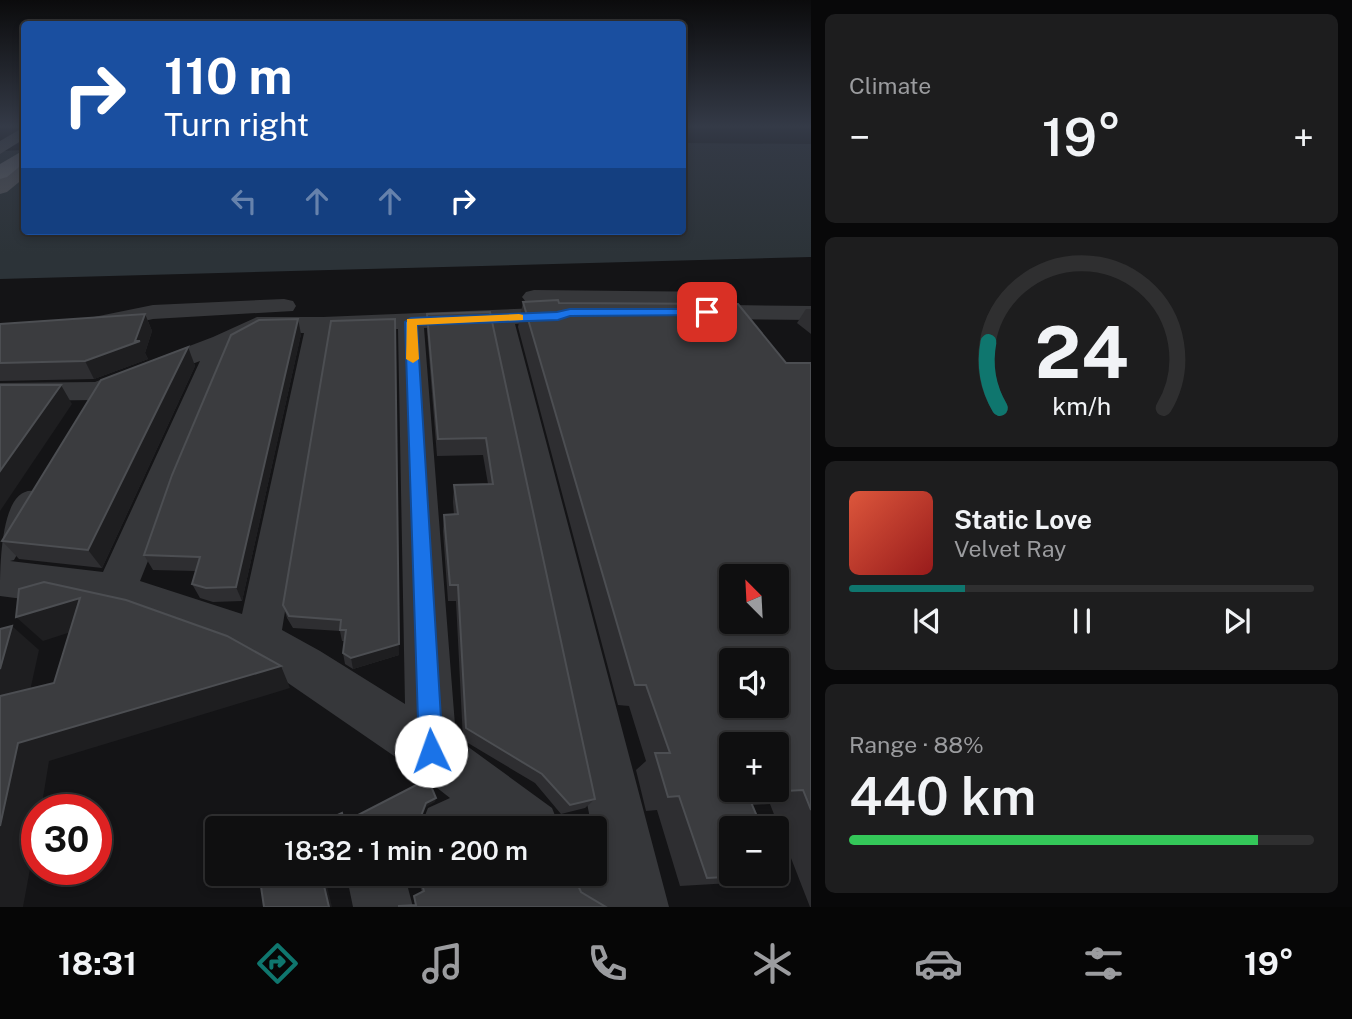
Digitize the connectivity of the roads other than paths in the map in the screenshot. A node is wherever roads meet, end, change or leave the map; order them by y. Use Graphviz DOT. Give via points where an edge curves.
graph roads {
  1 [pos="21,171"];
  2 [pos="0,188"];
  3 [pos="811,302"];
  4 [pos="811,313"];
  5 [pos="501,318"];
  6 [pos="411,322"];
  7 [pos="79,325"];
  8 [pos="318,325"];
  9 [pos="222,343"];
  10 [pos="98,391"];
  11 [pos="0,392"];
  12 [pos="77,425"];
  13 [pos="42,481"];
  14 [pos="0,548"];
  15 [pos="0,578"];
  16 [pos="115,592"];
  17 [pos="257,641"];
  18 [pos="431,751"];
  19 [pos="515,816"];
  20 [pos="607,883"];
  21 [pos="378,886"];
  22 [pos="383,907"];
  23 [pos="639,907"];
  1 -- 2 [label="main road"];
  3 -- 7 [label="street" via="670,297 438,299 153,312"];
  4 -- 5 [label="street" via="570,313"];
  5 -- 6 [label="street"];
  5 -- 23 [label="street"];
  6 -- 8 [label="street"];
  6 -- 18 [label="street"];
  8 -- 9 [label="street" via="257,325"];
  8 -- 17 [label="street"];
  9 -- 10 [label="street"];
  9 -- 16 [label="street"];
  10 -- 11 [label="street"];
  10 -- 12 [label="street"];
  13 -- 14 [label="street"];
  15 -- 16 [label="street"];
  16 -- 17 [label="street"];
  17 -- 18 [label="street"];
  18 -- 19 [label="street"];
  20 -- 23 [label="street"];
  21 -- 22 [label="street"];
}
